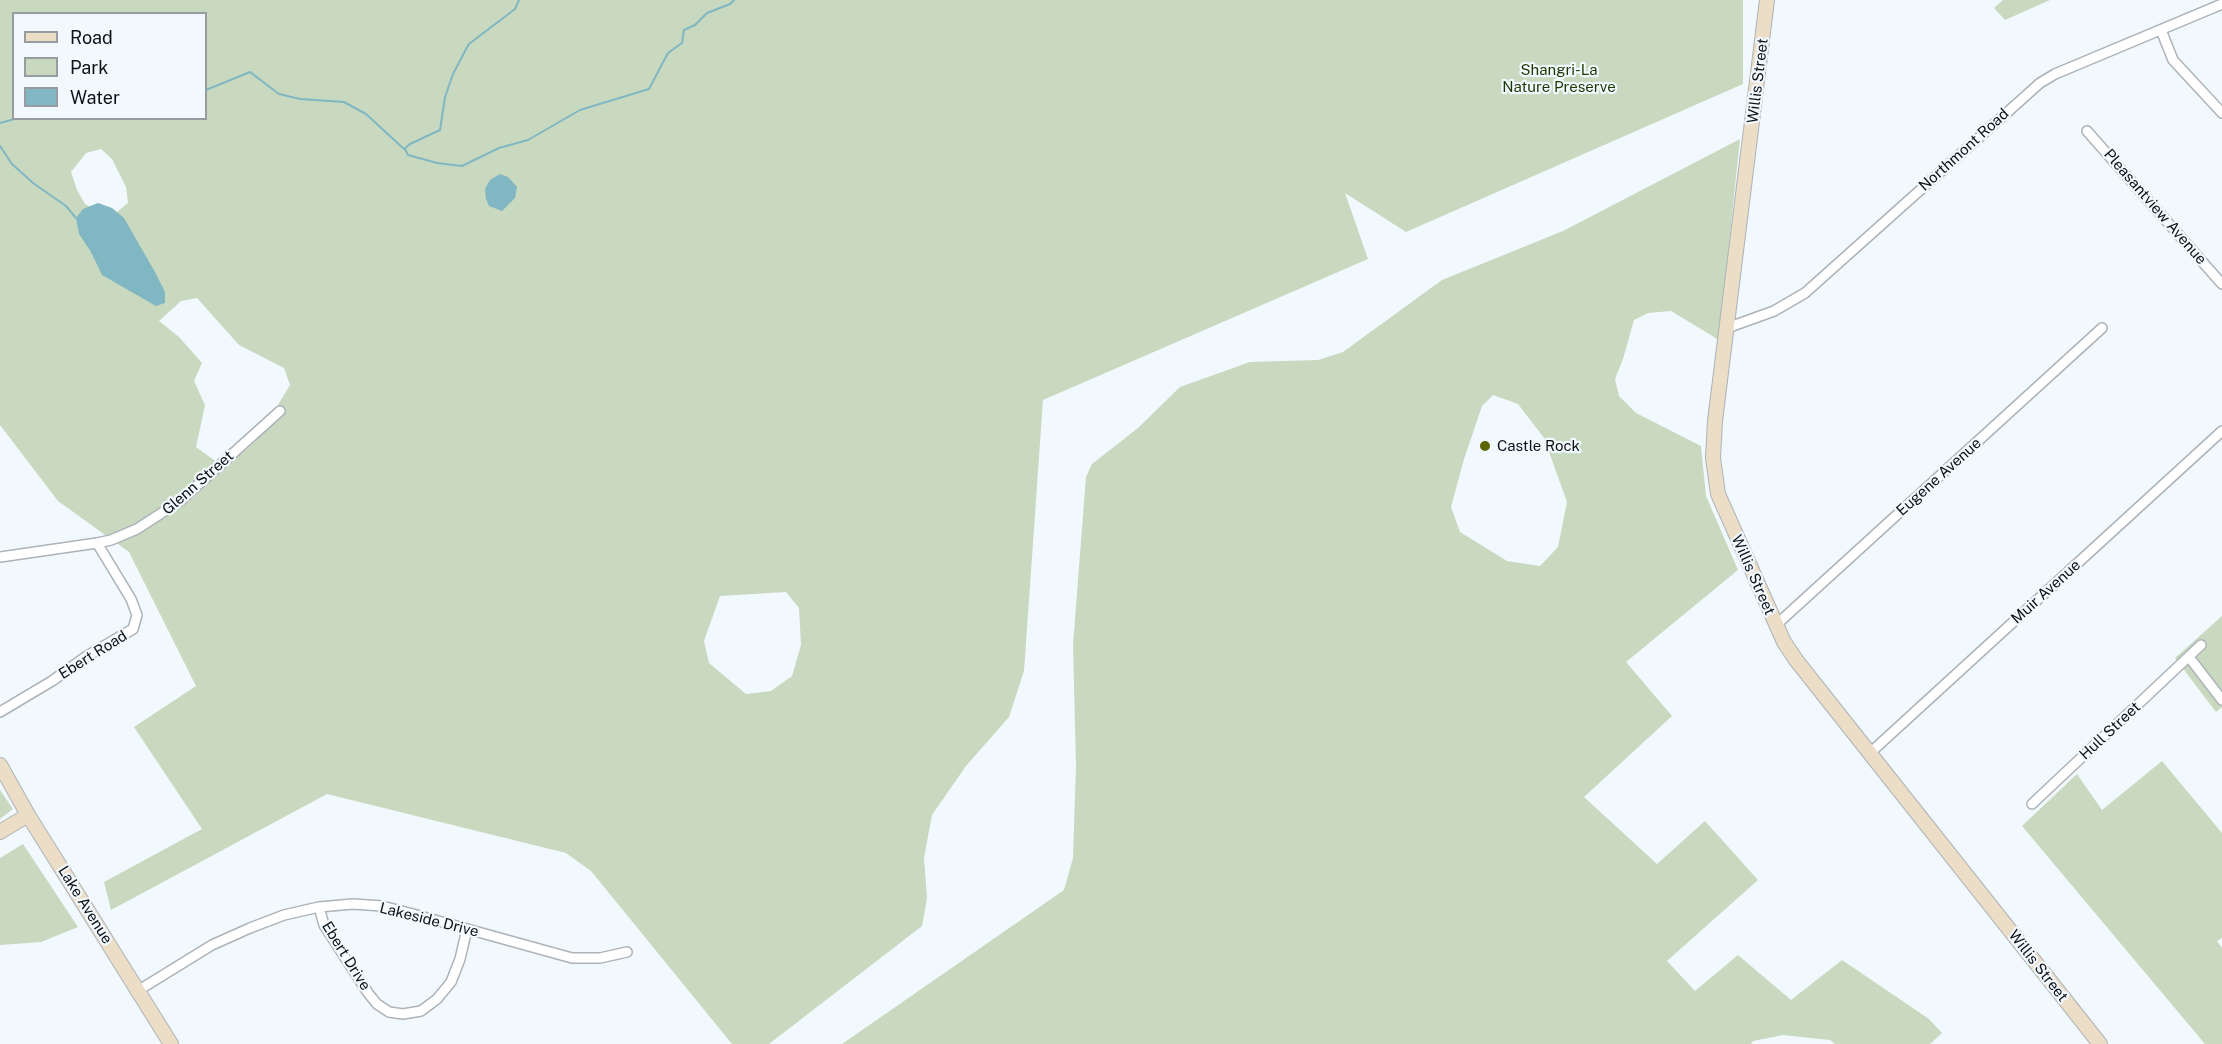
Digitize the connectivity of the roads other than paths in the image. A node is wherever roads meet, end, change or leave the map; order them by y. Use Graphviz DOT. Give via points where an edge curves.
graph roads {
  1 [pos="1767,0"];
  2 [pos="2222,4"];
  3 [pos="2161,30"];
  4 [pos="2222,112"];
  5 [pos="2087,131"];
  6 [pos="2222,284"];
  7 [pos="1727,328"];
  8 [pos="2102,328"];
  9 [pos="280,411"];
  10 [pos="2222,431"];
  11 [pos="97,543"];
  12 [pos="0,557"];
  13 [pos="1776,625"];
  14 [pos="2201,645"];
  15 [pos="2189,657"];
  16 [pos="2222,700"];
  17 [pos="0,712"];
  18 [pos="1870,753"];
  19 [pos="0,765"];
  20 [pos="2032,804"];
  21 [pos="28,815"];
  22 [pos="0,832"];
  23 [pos="319,907"];
  24 [pos="467,929"];
  25 [pos="627,952"];
  26 [pos="139,990"];
  27 [pos="171,1044"];
  28 [pos="2100,1044"];
  1 -- 7 [label="main road, Willis Street"];
  2 -- 3 [label="street, Northmont Road"];
  3 -- 4 [label="street" via="2174,60"];
  3 -- 7 [label="street, Northmont Road" via="2040,83 1806,293 1773,311"];
  5 -- 6 [label="street, Pleasantview Avenue"];
  7 -- 13 [label="main road, Willis Street" via="1713,446 1716,483"];
  8 -- 13 [label="street, Eugene Avenue"];
  9 -- 11 [label="street, Glenn Street" via="165,512 137,529"];
  10 -- 18 [label="street, Muir Avenue"];
  11 -- 12 [label="street, Glenn Street"];
  11 -- 17 [label="street, Ebert Road" via="131,599 137,615 133,629"];
  13 -- 18 [label="main road, Willis Street" via="1796,660"];
  14 -- 15 [label="street, Hull Street"];
  15 -- 16 [label="street"];
  15 -- 20 [label="street, Hull Street"];
  18 -- 28 [label="main road, Willis Street"];
  19 -- 21 [label="main road, Lake Avenue"];
  21 -- 22 [label="main road"];
  21 -- 26 [label="main road, Lake Avenue"];
  23 -- 24 [label="street, Lakeside Drive" via="382,906"];
  23 -- 24 [label="street, Ebert Drive" via="324,925 368,993 389,1012 421,1011 437,999 451,982"];
  23 -- 26 [label="street, Lakeside Drive" via="284,915 212,945"];
  24 -- 25 [label="street, Lakeside Drive" via="572,958 600,958"];
  26 -- 27 [label="main road, Lake Avenue"];
}
